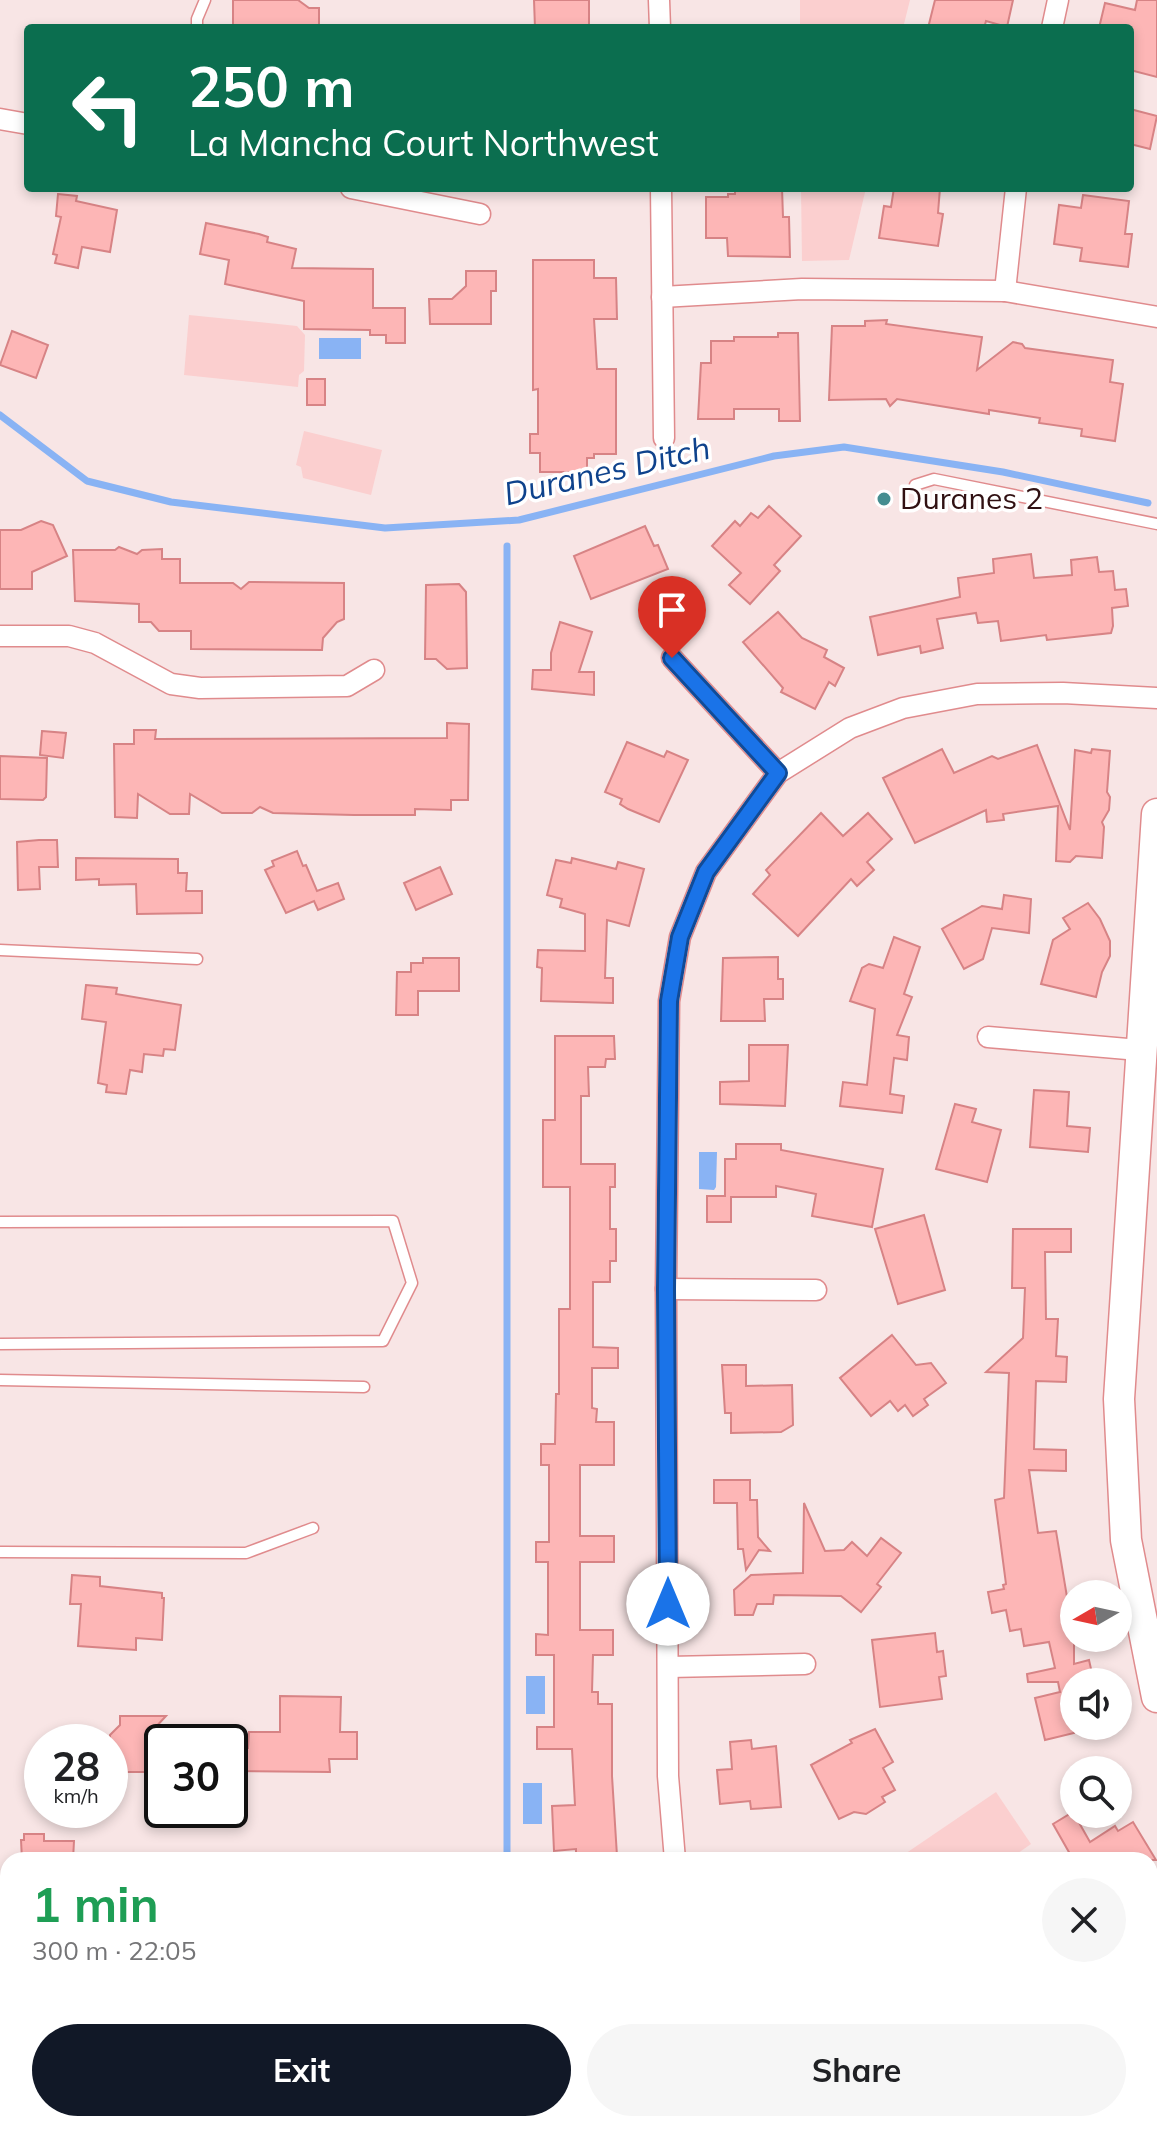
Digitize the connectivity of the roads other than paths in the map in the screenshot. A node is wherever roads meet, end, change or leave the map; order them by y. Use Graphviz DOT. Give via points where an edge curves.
graph roads {
  1 [pos="205,0"];
  2 [pos="659,0"];
  3 [pos="1058,0"];
  4 [pos="197,24"];
  5 [pos="660,24"];
  6 [pos="1053,24"];
  7 [pos="0,119"];
  8 [pos="24,123"];
  9 [pos="371,192"];
  10 [pos="661,192"];
  11 [pos="1016,192"];
  12 [pos="480,214"];
  13 [pos="1005,291"];
  14 [pos="662,297"];
  15 [pos="1157,317"];
  16 [pos="664,438"];
  17 [pos="915,485"];
  18 [pos="1157,524"];
  19 [pos="0,636"];
  20 [pos="672,658"];
  21 [pos="374,670"];
  22 [pos="1157,698"];
  23 [pos="778,773"];
  24 [pos="1157,814"];
  25 [pos="0,950"];
  26 [pos="197,959"];
  27 [pos="988,1037"];
  28 [pos="1139,1050"];
  29 [pos="0,1222"];
  30 [pos="666,1289"];
  31 [pos="816,1290"];
  32 [pos="0,1344"];
  33 [pos="0,1380"];
  34 [pos="364,1387"];
  35 [pos="313,1528"];
  36 [pos="0,1552"];
  37 [pos="805,1664"];
  38 [pos="669,1667"];
  39 [pos="1157,1697"];
  40 [pos="674,1852"];
  1 -- 4 [label="lane"];
  2 -- 5 [label="street"];
  3 -- 6 [label="street"];
  7 -- 8 [label="street"];
  9 -- 12 [label="street"];
  10 -- 14 [label="street"];
  11 -- 13 [label="street"];
  13 -- 14 [label="street" via="802,289"];
  13 -- 15 [label="street"];
  14 -- 16 [label="street"];
  17 -- 18 [label="lane" via="934,479"];
  19 -- 21 [label="street" via="69,636 95,643 171,684 200,688 347,686"];
  20 -- 23 [label="street"];
  22 -- 23 [label="street" via="977,694 903,708 850,728"];
  23 -- 30 [label="street" via="706,872 680,937 669,1001"];
  24 -- 28 [label="street"];
  25 -- 26 [label="lane"];
  27 -- 28 [label="street"];
  28 -- 39 [label="street" via="1119,1399 1126,1540"];
  29 -- 32 [label="lane" via="393,1221 412,1283 383,1341"];
  30 -- 31 [label="street"];
  30 -- 38 [label="street"];
  33 -- 34 [label="lane"];
  35 -- 36 [label="lane" via="246,1553"];
  37 -- 38 [label="street"];
  38 -- 40 [label="street" via="668,1776"];
}
